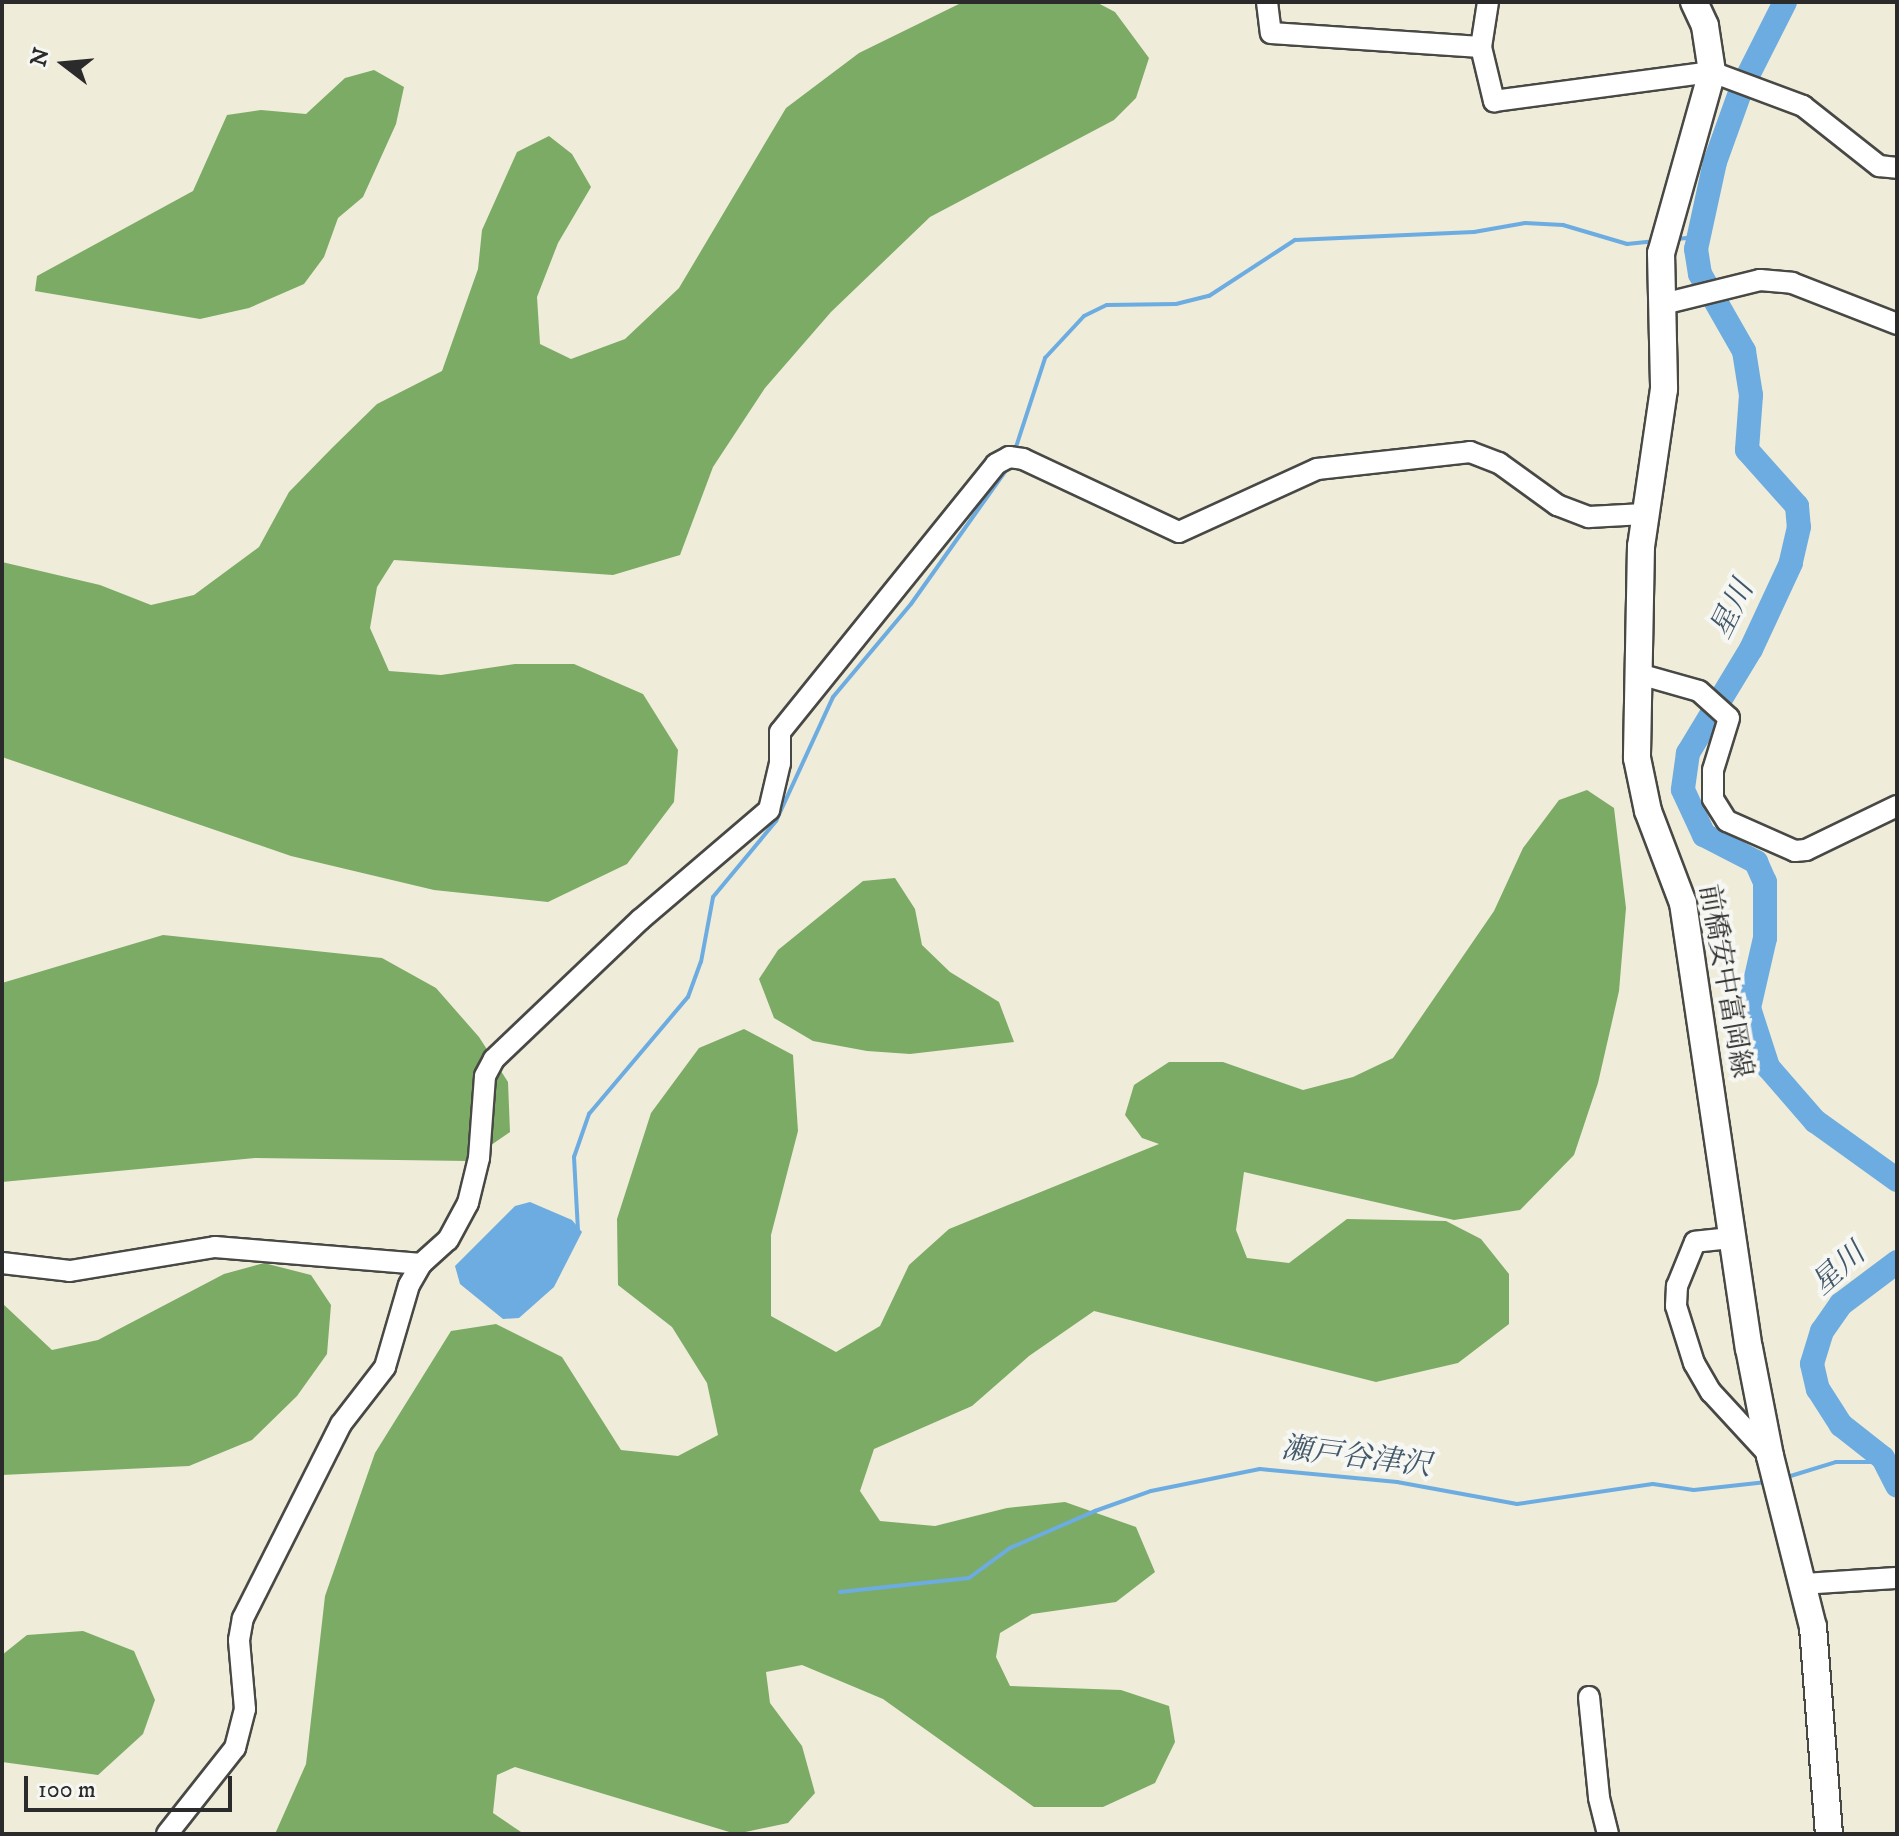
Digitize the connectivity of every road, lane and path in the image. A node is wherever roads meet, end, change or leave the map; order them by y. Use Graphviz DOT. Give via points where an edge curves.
graph roads {
  1 [pos="1267,2"];
  2 [pos="1488,2"];
  3 [pos="1694,2"];
  4 [pos="1481,47"];
  5 [pos="1712,72"];
  6 [pos="1897,168"];
  7 [pos="1674,302"];
  8 [pos="1897,324"];
  9 [pos="1644,514"];
  10 [pos="1639,674"];
  11 [pos="1897,806"];
  12 [pos="1731,1238"];
  13 [pos="2,1263"];
  14 [pos="421,1264"];
  15 [pos="1770,1456"];
  16 [pos="1897,1578"];
  17 [pos="1803,1584"];
  18 [pos="1589,1697"];
  19 [pos="167,1834"];
  20 [pos="1608,1834"];
  21 [pos="1829,1834"];
  1 -- 4 [label="street" via="1271,33"];
  2 -- 4 [label="street"];
  3 -- 5 [label="main road, 前橋安中富岡線" via="1705,26"];
  4 -- 5 [label="street" via="1494,101"];
  5 -- 6 [label="street" via="1803,106 1879,166"];
  5 -- 7 [label="main road, 前橋安中富岡線" via="1664,234"];
  7 -- 8 [label="street" via="1760,280 1792,283"];
  7 -- 9 [label="main road, 前橋安中富岡線"];
  9 -- 10 [label="main road, 前橋安中富岡線"];
  9 -- 14 [label="street" via="1589,517 1557,505 1499,463 1470,452 1317,469 1179,532 1036,465 1004,458 780,732 780,763 769,810 640,920 494,1059 485,1076 479,1158 468,1203 448,1240"];
  10 -- 11 [label="street" via="1699,691 1729,718 1713,770 1713,799 1727,821 1795,851"];
  10 -- 12 [label="main road, 前橋安中富岡線" via="1641,785 1686,916"];
  12 -- 15 [label="main road, 前橋安中富岡線"];
  12 -- 15 [label="street" via="1695,1242 1677,1286 1676,1306 1694,1363 1711,1392"];
  13 -- 14 [label="street" via="70,1271 215,1247"];
  14 -- 19 [label="street" via="385,1367 341,1424 243,1618 239,1640 245,1709 235,1748"];
  15 -- 17 [label="main road, 前橋安中富岡線"];
  16 -- 17 [label="street"];
  17 -- 21 [label="main road, 前橋安中富岡線" via="1819,1664"];
  18 -- 20 [label="street"];
}
